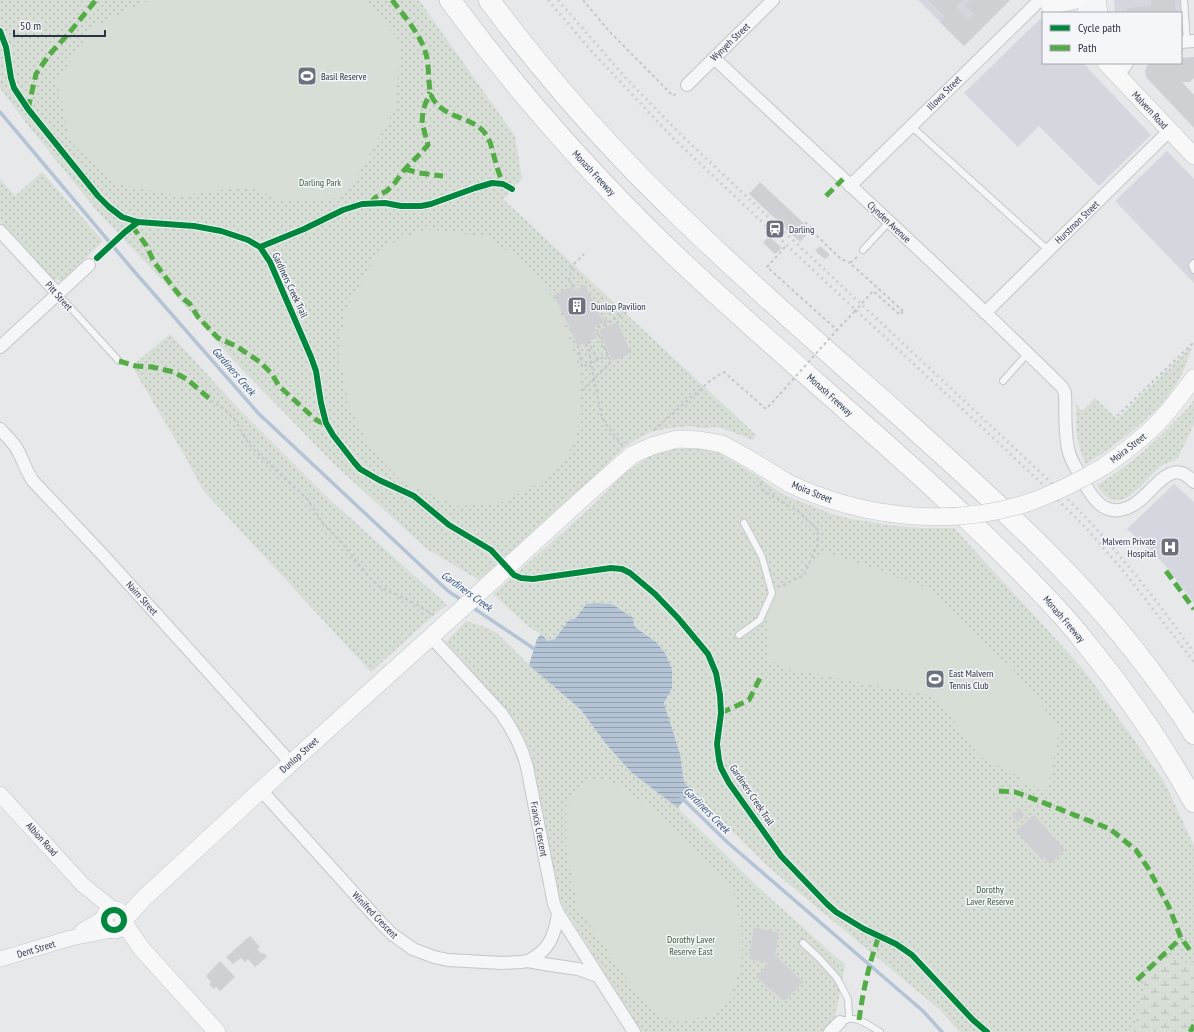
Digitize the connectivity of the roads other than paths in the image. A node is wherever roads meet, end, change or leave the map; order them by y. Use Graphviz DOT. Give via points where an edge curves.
graph roads {
  1 [pos="450,0"];
  2 [pos="489,0"];
  3 [pos="773,0"];
  4 [pos="1076,0"];
  5 [pos="1089,0"];
  6 [pos="1098,0"];
  7 [pos="1184,0"];
  8 [pos="1048,5"];
  9 [pos="1085,12"];
  10 [pos="1100,12"];
  11 [pos="1187,42"];
  12 [pos="714,58"];
  13 [pos="1108,64"];
  14 [pos="1123,70"];
  15 [pos="687,85"];
  16 [pos="911,126"];
  17 [pos="1169,131"];
  18 [pos="1194,156"];
  19 [pos="850,186"];
  20 [pos="889,222"];
  21 [pos="0,231"];
  22 [pos="863,250"];
  23 [pos="1048,250"];
  24 [pos="1194,262"];
  25 [pos="89,265"];
  26 [pos="1194,270"];
  27 [pos="58,294"];
  28 [pos="985,313"];
  29 [pos="0,347"];
  30 [pos="1028,353"];
  31 [pos="120,361"];
  32 [pos="1194,378"];
  33 [pos="1003,381"];
  34 [pos="0,429"];
  35 [pos="1194,482"];
  36 [pos="744,523"];
  37 [pos="456,614"];
  38 [pos="739,635"];
  39 [pos="431,637"];
  40 [pos="1194,734"];
  41 [pos="291,763"];
  42 [pos="261,790"];
  43 [pos="0,794"];
  44 [pos="1194,802"];
  45 [pos="558,913"];
  46 [pos="115,920"];
  47 [pos="803,943"];
  48 [pos="0,959"];
  49 [pos="528,961"];
  50 [pos="598,976"];
  51 [pos="845,1020"];
  52 [pos="217,1032"];
  53 [pos="634,1032"];
  54 [pos="830,1032"];
  55 [pos="880,1032"];
  1 -- 44 [label="highway, Monash Freeway" via="546,121 616,198 705,283 946,499 1066,619 1138,712"];
  2 -- 40 [label="highway" via="572,103 680,217 971,480 1093,599 1136,650"];
  3 -- 12 [label="street, Wynyeh Street"];
  4 -- 8 [label="main road"];
  5 -- 9 [label="street"];
  6 -- 10 [label="street"];
  7 -- 11 [label="lane"];
  8 -- 16 [label="street, Illowa Street"];
  12 -- 15 [label="street, Wynyeh Street"];
  12 -- 19 [label="street, Clynden Avenue"];
  13 -- 14 [label="main road, Malvern Road"];
  14 -- 17 [label="main road, Malvern Road"];
  16 -- 19 [label="street, Illowa Street"];
  16 -- 23 [label="lane"];
  17 -- 18 [label="main road, Malvern Road"];
  17 -- 23 [label="street, Hurstmon Street"];
  19 -- 20 [label="street, Clynden Avenue"];
  20 -- 22 [label="lane"];
  20 -- 28 [label="street, Clynden Avenue"];
  21 -- 27 [label="street, Pitt Street"];
  23 -- 28 [label="street, Hurstmon Street"];
  24 -- 26 [label="lane"];
  25 -- 27 [label="street"];
  27 -- 29 [label="street"];
  27 -- 31 [label="lane, Pitt Street"];
  28 -- 30 [label="street, Clynden Avenue"];
  30 -- 33 [label="lane"];
  30 -- 35 [label="street, Clynden Avenue" via="1065,393 1068,449 1072,461 1099,504 1112,510 1129,508 1167,475 1175,472 1184,474"];
  32 -- 37 [label="main road, Moira Street, bridge" via="1164,416 1129,449 1072,485 1021,505 955,516 910,516 868,510 822,498 790,484 722,444 677,439 652,446 632,456 578,502"];
  34 -- 41 [label="street, Nairn Street" via="14,444 33,481"];
  36 -- 38 [label="lane" via="762,557 772,593 760,620"];
  37 -- 39 [label="main road, Dunlop Street"];
  39 -- 41 [label="main road, Dunlop Street"];
  39 -- 45 [label="street, Francis Crescent" via="500,714 520,745 527,767 551,895"];
  41 -- 42 [label="main road, Dunlop Street"];
  42 -- 46 [label="main road, Dunlop Street" via="144,898"];
  42 -- 49 [label="street, Winifred Crescent" via="381,923 413,949 448,960 503,963"];
  43 -- 46 [label="street, Albion Road"];
  45 -- 49 [label="street" via="550,943"];
  45 -- 50 [label="street, Francis Crescent"];
  46 -- 48 [label="street, Dent Street" via="71,938"];
  46 -- 52 [label="main road, Albion Road"];
  47 -- 51 [label="lane" via="837,978 848,999"];
  49 -- 50 [label="street, Winifred Crescent"];
  50 -- 53 [label="street, Francis Crescent"];
  51 -- 54 [label="street"];
  51 -- 55 [label="lane" via="859,1020"];
}
